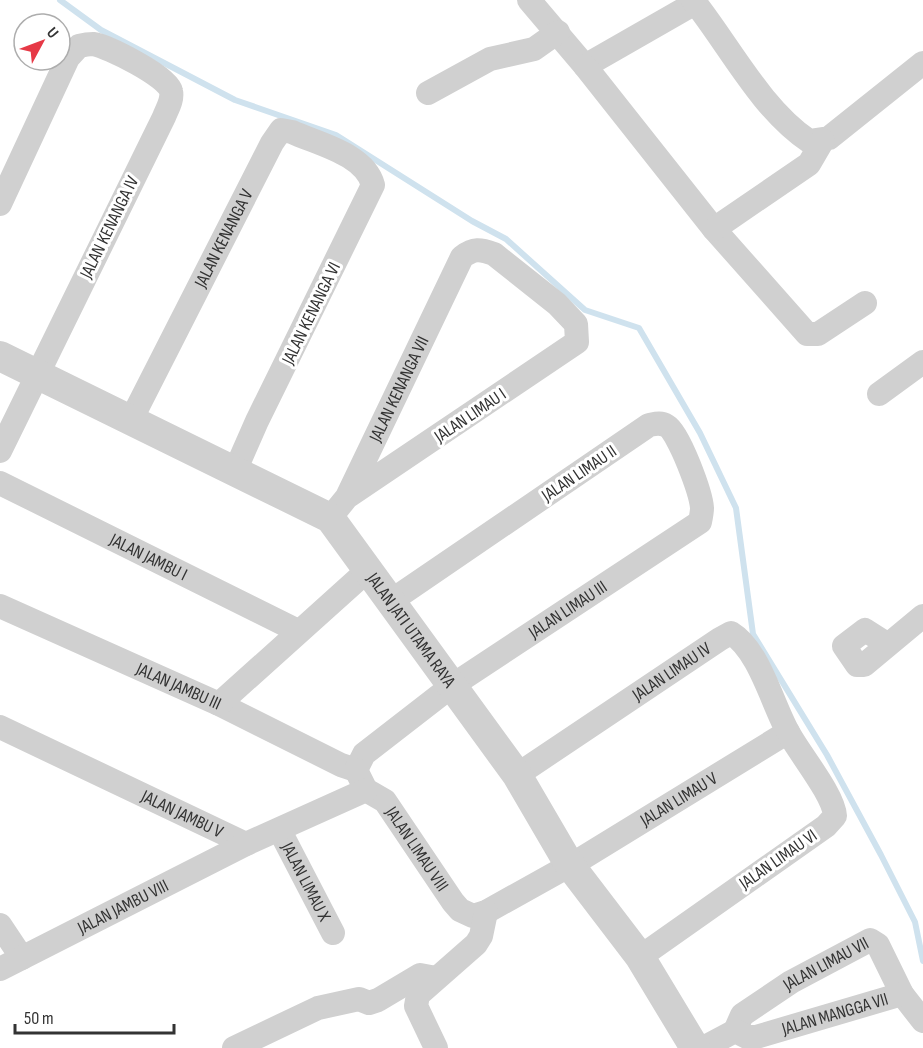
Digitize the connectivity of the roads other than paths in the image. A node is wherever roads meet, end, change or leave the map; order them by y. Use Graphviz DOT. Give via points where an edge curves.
graph roads {
  1 [pos="529,0"];
  2 [pos="694,1"];
  3 [pos="558,32"];
  4 [pos="923,63"];
  5 [pos="585,66"];
  6 [pos="428,93"];
  7 [pos="823,140"];
  8 [pos="355,160"];
  9 [pos="0,204"];
  10 [pos="714,229"];
  11 [pos="462,257"];
  12 [pos="865,303"];
  13 [pos="0,356"];
  14 [pos="923,362"];
  15 [pos="36,374"];
  16 [pos="879,393"];
  17 [pos="131,420"];
  18 [pos="0,451"];
  19 [pos="235,471"];
  20 [pos="0,483"];
  21 [pos="338,508"];
  22 [pos="685,534"];
  23 [pos="368,570"];
  24 [pos="391,601"];
  25 [pos="0,606"];
  26 [pos="923,616"];
  27 [pos="298,631"];
  28 [pos="887,644"];
  29 [pos="453,685"];
  30 [pos="219,704"];
  31 [pos="0,727"];
  32 [pos="788,732"];
  33 [pos="517,775"];
  34 [pos="361,780"];
  35 [pos="280,831"];
  36 [pos="246,844"];
  37 [pos="569,864"];
  38 [pos="486,912"];
  39 [pos="0,925"];
  40 [pos="333,933"];
  41 [pos="640,957"];
  42 [pos="22,958"];
  43 [pos="0,969"];
  44 [pos="436,978"];
  45 [pos="902,994"];
  46 [pos="923,1021"];
  47 [pos="735,1031"];
  48 [pos="234,1048"];
  49 [pos="436,1048"];
  50 [pos="694,1048"];
  51 [pos="703,1048"];
  1 -- 3 [label="street"];
  2 -- 5 [label="street"];
  2 -- 7 [label="street" via="790,126 809,141"];
  3 -- 5 [label="street"];
  3 -- 6 [label="street" via="534,49 490,58"];
  4 -- 7 [label="street"];
  5 -- 10 [label="street"];
  7 -- 10 [label="street" via="808,164"];
  8 -- 17 [label="street, JALAN KENANGA V" via="281,130"];
  8 -- 19 [label="street, JALAN KENANGA VI" via="370,173 373,185"];
  9 -- 15 [label="street, JALAN KENANGA IV" via="68,58 79,46 93,44 109,50 164,79 171,89 171,100"];
  10 -- 12 [label="street" via="807,334 818,334"];
  11 -- 21 [label="street, JALAN KENANGA VII"];
  11 -- 21 [label="street, JALAN LIMAU I" via="481,249 494,254 576,324 577,342"];
  13 -- 15 [label="street, JALAN JATI UTAMA RAYA"];
  14 -- 16 [label="street"];
  15 -- 17 [label="street, JALAN JATI UTAMA RAYA"];
  15 -- 18 [label="street, JALAN KENANGA IV"];
  17 -- 19 [label="street, JALAN JATI UTAMA RAYA"];
  19 -- 21 [label="street, JALAN JATI UTAMA RAYA"];
  20 -- 27 [label="street, JALAN JAMBU I"];
  21 -- 23 [label="street, JALAN JATI UTAMA RAYA"];
  22 -- 24 [label="street, JALAN LIMAU II" via="700,522 699,494 669,427 649,425"];
  22 -- 29 [label="street, JALAN LIMAU III"];
  23 -- 24 [label="street, JALAN JATI UTAMA RAYA"];
  23 -- 27 [label="street"];
  24 -- 29 [label="street, JALAN JATI UTAMA RAYA"];
  25 -- 30 [label="street, JALAN JAMBU III"];
  26 -- 28 [label="street"];
  27 -- 30 [label="street"];
  29 -- 33 [label="street, JALAN JATI UTAMA RAYA"];
  29 -- 34 [label="street, JALAN LIMAU III" via="364,754"];
  30 -- 34 [label="street, JALAN JAMBU III" via="341,765"];
  31 -- 36 [label="street, JALAN JAMBU V"];
  32 -- 33 [label="street, JALAN LIMAU IV" via="748,646 731,633"];
  32 -- 37 [label="street, JALAN LIMAU V"];
  32 -- 41 [label="street, JALAN LIMAU VI" via="831,801 836,816"];
  33 -- 37 [label="street, JALAN JATI UTAMA RAYA"];
  34 -- 35 [label="street, JALAN JAMBU V"];
  34 -- 38 [label="street, JALAN LIMAU VIII" via="385,801 460,910 473,916"];
  35 -- 36 [label="street, JALAN JAMBU V"];
  35 -- 40 [label="street, JALAN LIMAU X"];
  36 -- 42 [label="street, JALAN JAMBU VIII"];
  37 -- 38 [label="street, JALAN LIMAU V"];
  37 -- 41 [label="street, JALAN JATI UTAMA RAYA"];
  38 -- 44 [label="street" via="476,944"];
  39 -- 42 [label="street"];
  41 -- 50 [label="street, JALAN JATI UTAMA RAYA"];
  42 -- 43 [label="street, JALAN JAMBU VIII"];
  44 -- 48 [label="street" via="420,975 369,1003 359,999 318,1008"];
  44 -- 49 [label="street" via="418,995 416,1006"];
  45 -- 46 [label="street, JALAN MANGGA VII"];
  45 -- 47 [label="street, JALAN MANGGA VII" via="756,1037"];
  45 -- 47 [label="street, JALAN LIMAU VII" via="878,945 870,940 791,982 742,1014"];
  47 -- 51 [label="street"];
}
